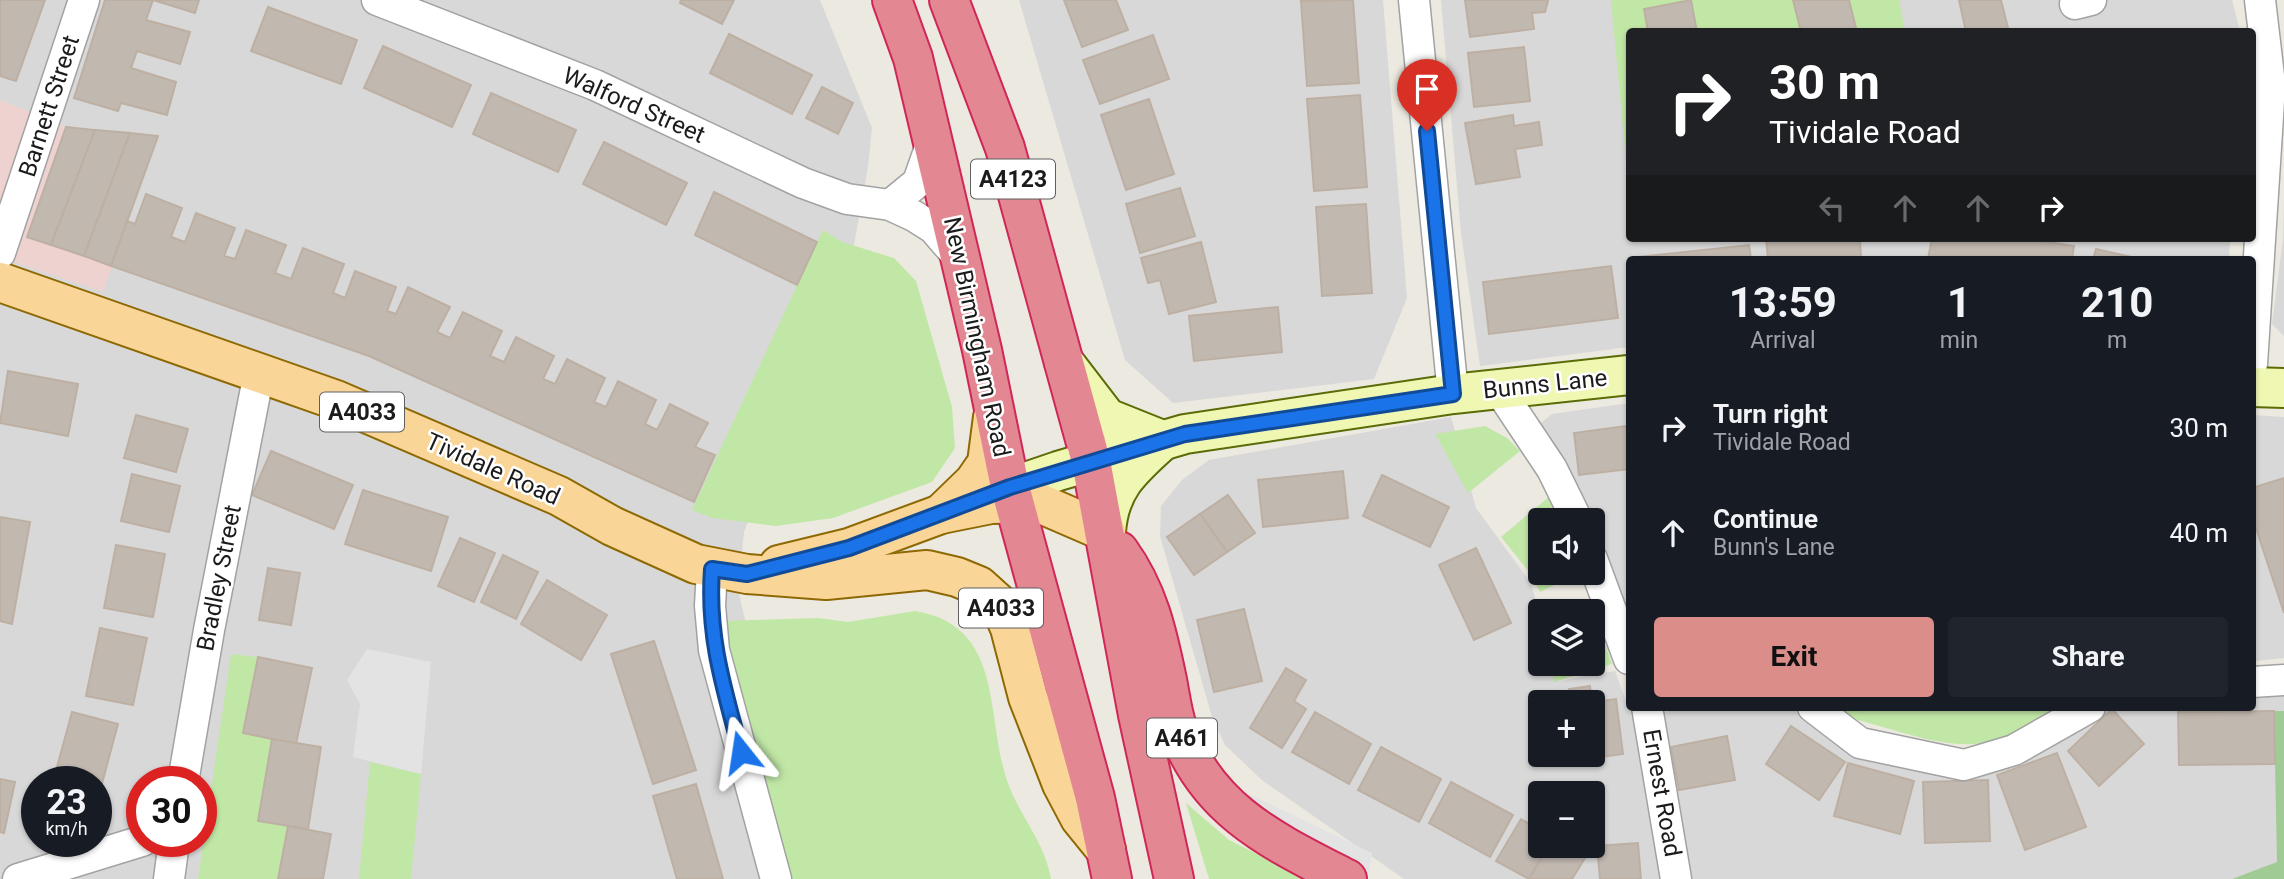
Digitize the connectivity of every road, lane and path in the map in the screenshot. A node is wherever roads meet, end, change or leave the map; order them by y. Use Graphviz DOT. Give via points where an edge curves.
graph roads {
  1 [pos="84,0"];
  2 [pos="377,0"];
  3 [pos="892,0"];
  4 [pos="948,0"];
  5 [pos="1414,0"];
  6 [pos="2260,0"];
  7 [pos="932,142"];
  8 [pos="890,205"];
  9 [pos="0,253"];
  10 [pos="962,262"];
  11 [pos="0,282"];
  12 [pos="2256,302"];
  13 [pos="1064,362"];
  14 [pos="259,373"];
  15 [pos="1626,375"];
  16 [pos="2256,387"];
  17 [pos="2284,388"];
  18 [pos="1500,391"];
  19 [pos="1453,394"];
  20 [pos="993,417"];
  21 [pos="1162,440"];
  22 [pos="1075,466"];
  23 [pos="1019,498"];
  24 [pos="1571,508"];
  25 [pos="942,514"];
  26 [pos="1106,532"];
  27 [pos="729,572"];
  28 [pos="1602,585"];
  29 [pos="1626,651"];
  30 [pos="2284,680"];
  31 [pos="2256,682"];
  32 [pos="1648,711"];
  33 [pos="1818,711"];
  34 [pos="2083,711"];
  35 [pos="186,766"];
  36 [pos="126,846"];
  37 [pos="172,857"];
  38 [pos="1110,870"];
  39 [pos="1173,877"];
  40 [pos="18,879"];
  41 [pos="170,879"];
  42 [pos="776,879"];
  43 [pos="1347,879"];
  44 [pos="1676,879"];
  1 -- 9 [label="street, Barnett Street"];
  2 -- 8 [label="street, Walford Street" via="595,85 803,183 847,199"];
  3 -- 7 [label="highway, New Birmingham Road / A4123" via="913,58"];
  4 -- 13 [label="highway, A4123" via="1005,148"];
  5 -- 19 [label="street"];
  6 -- 12 [label="street" via="2270,85"];
  7 -- 8 [label="street" via="918,181"];
  7 -- 10 [label="highway, New Birmingham Road / A4123"];
  8 -- 10 [label="street, Walford Street" via="933,228"];
  10 -- 20 [label="highway, New Birmingham Road / A4123"];
  11 -- 14 [label="main road, Tividale Road / A4033"];
  13 -- 21 [label="street" via="1107,418"];
  13 -- 22 [label="highway, A4123"];
  14 -- 27 [label="main road, Tividale Road / A4033" via="336,400 559,496 658,549"];
  14 -- 35 [label="street, Bradley Street"];
  15 -- 18 [label="street, Bunns Lane"];
  16 -- 17 [label="street"];
  18 -- 19 [label="street, Bunns Lane"];
  18 -- 24 [label="street" via="1552,469"];
  19 -- 21 [label="street, Bunns Lane"];
  20 -- 23 [label="highway, New Birmingham Road / A4123"];
  20 -- 25 [label="main road" via="987,463"];
  21 -- 22 [label="street, Bunns Lane"];
  21 -- 26 [label="street" via="1119,484 1108,507"];
  22 -- 23 [label="street, Bunns Lane"];
  22 -- 26 [label="highway, A4123"];
  23 -- 25 [label="street, Bunns Lane"];
  23 -- 26 [label="main road"];
  23 -- 38 [label="highway, New Birmingham Road / A4123" via="1030,560"];
  25 -- 27 [label="main road" via="849,548"];
  26 -- 39 [label="highway, A4123"];
  26 -- 43 [label="highway, A461" via="1139,578 1160,646 1176,726 1198,770 1224,804 1248,823"];
  27 -- 38 [label="main road, Tividale Road / A4033" via="842,579 927,570 979,586 1000,605 1028,697 1062,784"];
  27 -- 42 [label="street" via="710,606 714,650"];
  28 -- 29 [label="street"];
  30 -- 31 [label="street"];
  32 -- 44 [label="street, Ernest Road"];
  33 -- 34 [label="street" via="1860,743 1964,765 2014,750"];
  36 -- 40 [label="street"];
  37 -- 41 [label="street"];
}
